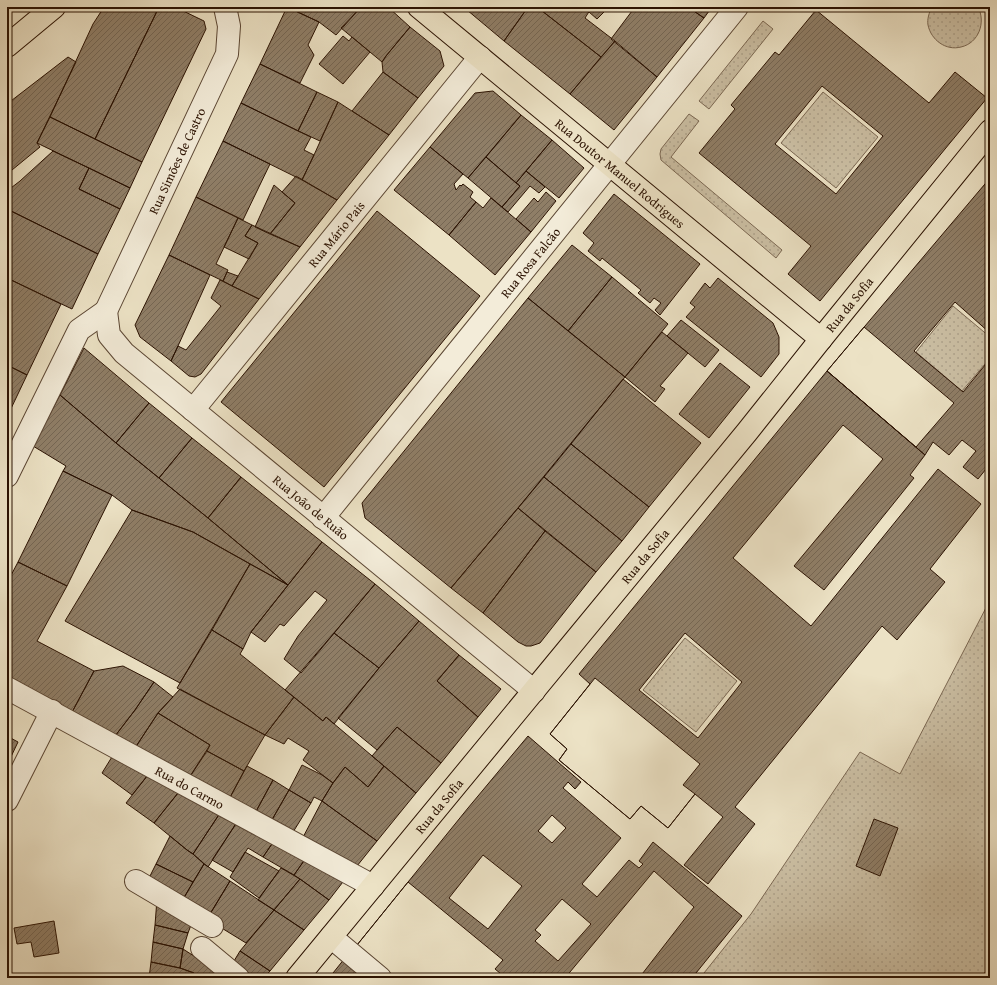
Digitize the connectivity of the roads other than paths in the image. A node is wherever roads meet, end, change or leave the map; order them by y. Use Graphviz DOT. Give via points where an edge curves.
graph roads {
  1 [pos="226,7"];
  2 [pos="419,7"];
  3 [pos="737,7"];
  4 [pos="52,8"];
  5 [pos="7,46"];
  6 [pos="480,57"];
  7 [pos="990,131"];
  8 [pos="610,164"];
  9 [pos="106,311"];
  10 [pos="821,339"];
  11 [pos="193,410"];
  12 [pos="7,476"];
  13 [pos="323,518"];
  14 [pos="7,688"];
  15 [pos="534,692"];
  16 [pos="52,712"];
  17 [pos="7,800"];
  18 [pos="136,881"];
  19 [pos="373,886"];
  20 [pos="212,926"];
  21 [pos="331,937"];
  22 [pos="202,948"];
  23 [pos="238,978"];
  24 [pos="298,978"];
  25 [pos="380,978"];
  1 -- 9 [label="street, Rua Simões de Castro" via="229,26 227,54"];
  2 -- 6 [label="main road, Rua Doutor Manuel Rodrigues"];
  3 -- 8 [label="street, Rua Rosa Falcão"];
  4 -- 5 [label="main road"];
  6 -- 8 [label="main road, Rua Doutor Manuel Rodrigues"];
  6 -- 11 [label="street, Rua Mário Pais"];
  7 -- 10 [label="main road, Rua da Sofia"];
  8 -- 10 [label="main road, Rua Doutor Manuel Rodrigues"];
  8 -- 13 [label="street, Rua Rosa Falcão"];
  9 -- 11 [label="street, Rua João de Ruão" via="109,335 124,353"];
  9 -- 12 [label="street" via="79,330"];
  10 -- 15 [label="main road, Rua da Sofia"];
  11 -- 13 [label="street, Rua João de Ruão"];
  13 -- 15 [label="street, Rua João de Ruão"];
  14 -- 16 [label="street, Rua do Carmo"];
  15 -- 19 [label="main road, Rua da Sofia"];
  16 -- 17 [label="street"];
  16 -- 19 [label="street, Rua do Carmo"];
  18 -- 20 [label="street"];
  19 -- 21 [label="main road, Rua da Sofia"];
  21 -- 24 [label="main road, Rua da Sofia"];
  21 -- 25 [label="street"];
  22 -- 23 [label="street"];
}
